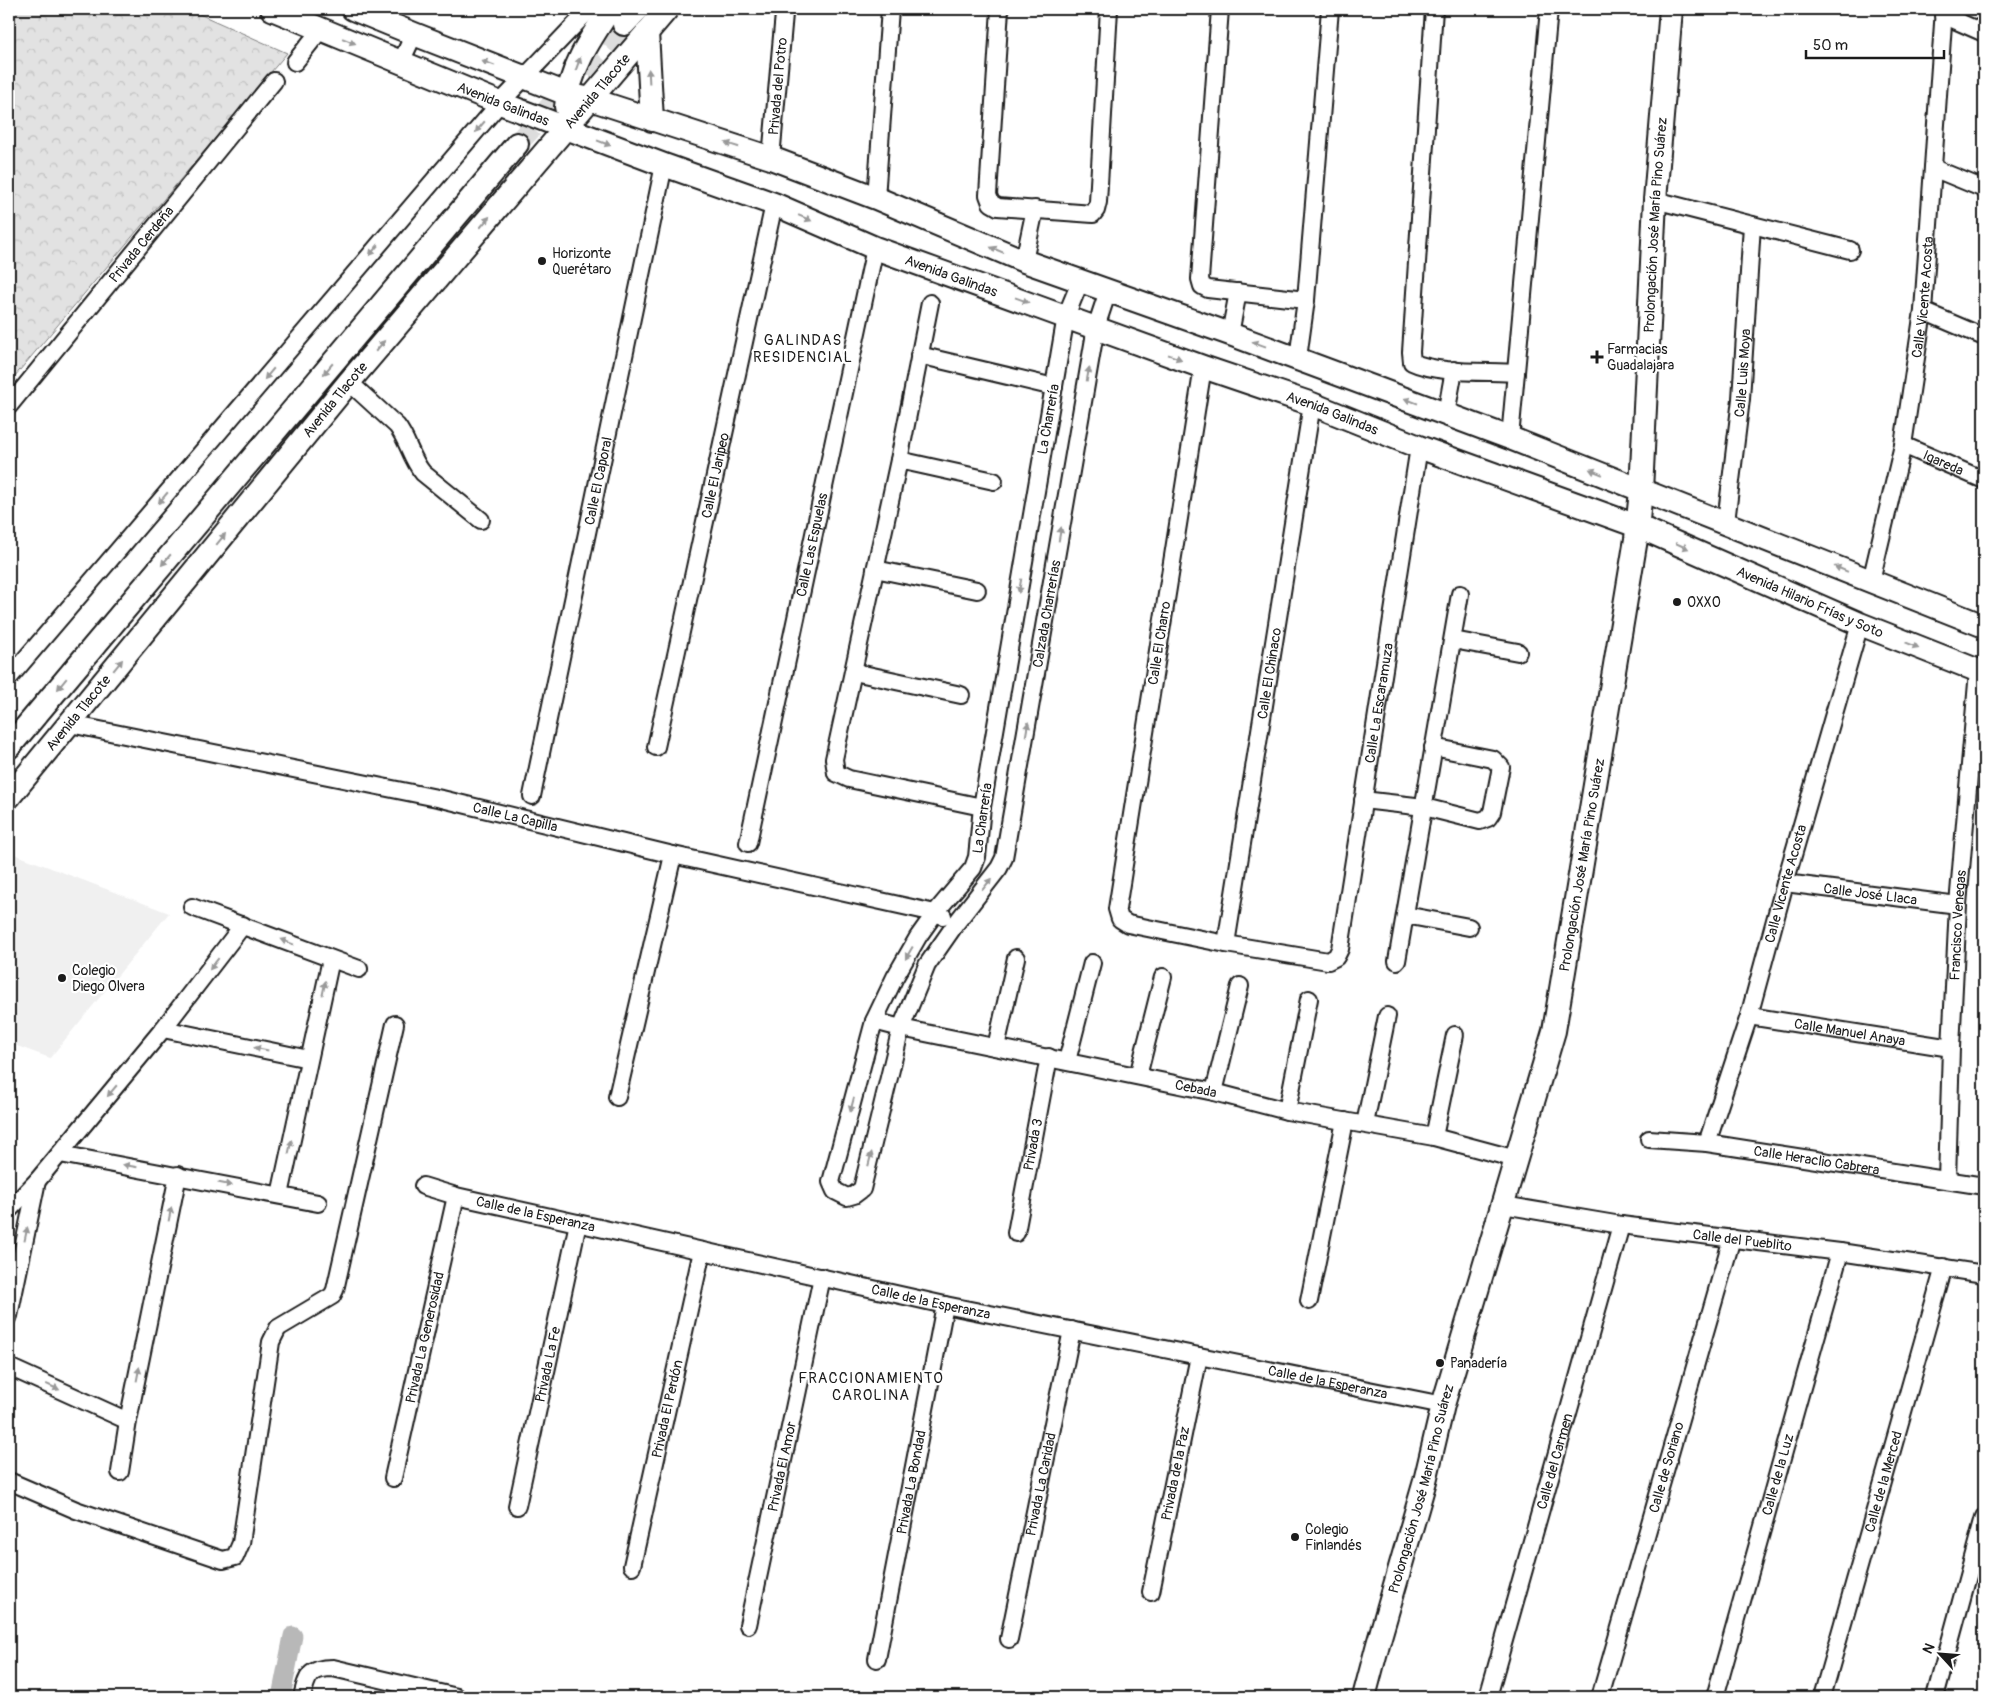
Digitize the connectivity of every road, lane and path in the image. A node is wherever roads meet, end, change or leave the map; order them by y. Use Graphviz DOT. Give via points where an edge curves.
graph roads {
  1 [pos="272,9"];
  2 [pos="353,9"];
  3 [pos="590,9"];
  4 [pos="667,9"];
  5 [pos="890,9"];
  6 [pos="1000,9"];
  7 [pos="1110,9"];
  8 [pos="1220,9"];
  9 [pos="1330,9"];
  10 [pos="1434,9"];
  11 [pos="1549,9"];
  12 [pos="1671,9"];
  13 [pos="1944,12"];
  14 [pos="624,14"];
  15 [pos="784,14"];
  16 [pos="311,20"];
  17 [pos="647,32"];
  18 [pos="1984,33"];
  19 [pos="414,34"];
  20 [pos="295,62"];
  21 [pos="401,62"];
  22 [pos="523,77"];
  23 [pos="274,81"];
  24 [pos="568,94"];
  25 [pos="590,99"];
  26 [pos="500,103"];
  27 [pos="652,120"];
  28 [pos="565,128"];
  29 [pos="517,144"];
  30 [pos="771,158"];
  31 [pos="664,165"];
  32 [pos="1933,168"];
  33 [pos="1984,189"];
  34 [pos="876,198"];
  35 [pos="1655,200"];
  36 [pos="774,204"];
  37 [pos="1035,210"];
  38 [pos="1752,224"];
  39 [pos="875,248"];
  40 [pos="1850,250"];
  41 [pos="1024,261"];
  42 [pos="1080,282"];
  43 [pos="1108,292"];
  44 [pos="1238,292"];
  45 [pos="1306,300"];
  46 [pos="930,303"];
  47 [pos="1923,312"];
  48 [pos="1066,316"];
  49 [pos="1096,327"];
  50 [pos="1230,334"];
  51 [pos="1984,337"];
  52 [pos="919,355"];
  53 [pos="1298,358"];
  54 [pos="1203,367"];
  55 [pos="1454,370"];
  56 [pos="1516,373"];
  57 [pos="350,382"];
  58 [pos="1054,387"];
  59 [pos="1312,404"];
  60 [pos="9,406"];
  61 [pos="1446,414"];
  62 [pos="1510,438"];
  63 [pos="1903,445"];
  64 [pos="1419,447"];
  65 [pos="899,460"];
  66 [pos="1984,480"];
  67 [pos="994,481"];
  68 [pos="1641,491"];
  69 [pos="481,520"];
  70 [pos="1726,522"];
  71 [pos="1637,526"];
  72 [pos="875,569"];
  73 [pos="1871,582"];
  74 [pos="977,590"];
  75 [pos="1460,594"];
  76 [pos="1860,624"];
  77 [pos="1984,626"];
  78 [pos="1453,640"];
  79 [pos="1518,652"];
  80 [pos="854,672"];
  81 [pos="1981,672"];
  82 [pos="9,678"];
  83 [pos="961,695"];
  84 [pos="70,724"];
  85 [pos="9,747"];
  86 [pos="656,747"];
  87 [pos="1433,747"];
  88 [pos="532,796"];
  89 [pos="9,797"];
  90 [pos="1363,800"];
  91 [pos="982,807"];
  92 [pos="1424,807"];
  93 [pos="748,843"];
  94 [pos="673,855"];
  95 [pos="1785,883"];
  96 [pos="1958,905"];
  97 [pos="192,907"];
  98 [pos="935,913"];
  99 [pos="1405,915"];
  100 [pos="957,922"];
  101 [pos="244,925"];
  102 [pos="1469,927"];
  103 [pos="1226,944"];
  104 [pos="331,958"];
  105 [pos="1016,958"];
  106 [pos="1397,961"];
  107 [pos="1092,963"];
  108 [pos="359,969"];
  109 [pos="1163,977"];
  110 [pos="1240,986"];
  111 [pos="1309,999"];
  112 [pos="1386,1016"];
  113 [pos="1749,1016"];
  114 [pos="874,1021"];
  115 [pos="395,1024"];
  116 [pos="901,1028"];
  117 [pos="163,1029"];
  118 [pos="1456,1035"];
  119 [pos="996,1046"];
  120 [pos="1951,1048"];
  121 [pos="1050,1057"];
  122 [pos="309,1059"];
  123 [pos="1067,1061"];
  124 [pos="1138,1076"];
  125 [pos="1214,1092"];
  126 [pos="617,1097"];
  127 [pos="1287,1111"];
  128 [pos="1344,1121"];
  129 [pos="1365,1124"];
  130 [pos="1434,1136"];
  131 [pos="1649,1139"];
  132 [pos="1707,1143"];
  133 [pos="60,1154"];
  134 [pos="1516,1159"];
  135 [pos="178,1175"];
  136 [pos="1947,1180"];
  137 [pos="37,1181"];
  138 [pos="422,1186"];
  139 [pos="1984,1186"];
  140 [pos="280,1195"];
  141 [pos="456,1196"];
  142 [pos="318,1203"];
  143 [pos="1502,1205"];
  144 [pos="9,1210"];
  145 [pos="578,1223"];
  146 [pos="1621,1225"];
  147 [pos="1016,1233"];
  148 [pos="1732,1238"];
  149 [pos="702,1250"];
  150 [pos="1840,1252"];
  151 [pos="1944,1267"];
  152 [pos="1984,1274"];
  153 [pos="822,1277"];
  154 [pos="1310,1301"];
  155 [pos="945,1305"];
  156 [pos="9,1316"];
  157 [pos="1072,1330"];
  158 [pos="1199,1356"];
  159 [pos="9,1367"];
  160 [pos="1443,1405"];
  161 [pos="128,1421"];
  162 [pos="120,1472"];
  163 [pos="393,1478"];
  164 [pos="9,1481"];
  165 [pos="517,1506"];
  166 [pos="1984,1517"];
  167 [pos="632,1566"];
  168 [pos="1151,1592"];
  169 [pos="748,1625"];
  170 [pos="1009,1639"];
  171 [pos="877,1659"];
  172 [pos="302,1697"];
  173 [pos="457,1697"];
  174 [pos="1364,1697"];
  175 [pos="1488,1697"];
  176 [pos="1600,1697"];
  177 [pos="1715,1697"];
  178 [pos="1822,1697"];
  179 [pos="1935,1697"];
  1 -- 16 [label="main road, Avenida Galindas"];
  2 -- 19 [label="main road"];
  3 -- 22 [label="street"];
  4 -- 17 [label="main road, Avenida Tlacote"];
  5 -- 34 [label="street"];
  6 -- 37 [label="street" via="988,195 991,203 998,207"];
  7 -- 37 [label="street" via="1096,210 1092,214"];
  8 -- 44 [label="street" via="1200,279 1208,290"];
  9 -- 45 [label="street"];
  10 -- 55 [label="street" via="1411,352 1412,362"];
  11 -- 56 [label="street"];
  12 -- 35 [label="main road, Prolongación José María Pino Suárez"];
  13 -- 18 [label="street"];
  13 -- 32 [label="street, Calle Vicente Acosta"];
  24 -- 14 [label="main road, one-way" via="582,52"];
  15 -- 30 [label="street, Privada del Potro"];
  16 -- 20 [label="street"];
  16 -- 21 [label="main road, Avenida Galindas, one-way"];
  17 -- 25 [label="main road, Avenida Tlacote"];
  27 -- 17 [label="main road, one-way"];
  19 -- 21 [label="street"];
  22 -- 19 [label="main road, one-way"];
  21 -- 26 [label="main road, Avenida Galindas"];
  22 -- 24 [label="main road"];
  22 -- 26 [label="street"];
  23 -- 60 [label="street, Privada Cerdeña"];
  24 -- 25 [label="main road"];
  24 -- 28 [label="main road"];
  25 -- 27 [label="main road"];
  25 -- 28 [label="main road, Avenida Tlacote"];
  26 -- 28 [label="main road, Avenida Galindas"];
  26 -- 82 [label="street, one-way"];
  30 -- 27 [label="main road, one-way"];
  28 -- 31 [label="main road, Avenida Galindas, one-way"];
  57 -- 28 [label="main road, Avenida Tlacote, one-way"];
  29 -- 85 [label="main road, Avenida Tlacote, one-way"];
  30 -- 34 [label="main road"];
  31 -- 36 [label="main road, Avenida Galindas"];
  31 -- 88 [label="street, Calle El Caporal"];
  32 -- 33 [label="street"];
  32 -- 47 [label="street, Calle Vicente Acosta"];
  41 -- 34 [label="main road, one-way"];
  35 -- 38 [label="street"];
  35 -- 68 [label="main road, Prolongación José María Pino Suárez"];
  36 -- 39 [label="main road, Avenida Galindas, one-way"];
  36 -- 86 [label="street, Calle El Jaripeo"];
  37 -- 41 [label="street"];
  38 -- 40 [label="street"];
  38 -- 70 [label="street, Calle Luis Moya" via="1741,399"];
  39 -- 48 [label="main road, Avenida Galindas, one-way"];
  39 -- 93 [label="street, Calle Las Espuelas"];
  41 -- 42 [label="main road"];
  42 -- 43 [label="main road"];
  42 -- 48 [label="street, La Charrería"];
  43 -- 49 [label="street, Calzada Charrerías"];
  43 -- 50 [label="main road"];
  44 -- 45 [label="street"];
  44 -- 50 [label="street"];
  45 -- 53 [label="street"];
  46 -- 52 [label="street"];
  47 -- 51 [label="street"];
  47 -- 63 [label="street, Calle Vicente Acosta"];
  48 -- 49 [label="main road, Avenida Galindas"];
  48 -- 58 [label="street, La Charrería"];
  49 -- 54 [label="main road, Avenida Galindas, one-way"];
  100 -- 49 [label="street, Calzada Charrerías, one-way" via="1004,858"];
  53 -- 50 [label="main road, one-way"];
  52 -- 58 [label="street"];
  52 -- 65 [label="street"];
  61 -- 53 [label="main road, one-way"];
  54 -- 59 [label="main road, Avenida Galindas"];
  54 -- 103 [label="street, Calle El Charro" via="1117,909 1120,920 1128,924"];
  55 -- 56 [label="street"];
  55 -- 61 [label="street"];
  56 -- 62 [label="street"];
  57 -- 69 [label="street" via="403,434 417,466"];
  84 -- 57 [label="main road, Avenida Tlacote, one-way"];
  58 -- 91 [label="street, La Charrería, one-way"];
  59 -- 64 [label="main road, Avenida Galindas"];
  59 -- 103 [label="street, Calle El Chinaco"];
  61 -- 62 [label="main road"];
  68 -- 62 [label="main road, one-way"];
  63 -- 66 [label="street, Igareda"];
  63 -- 73 [label="street, Calle Vicente Acosta"];
  64 -- 71 [label="main road, Avenida Galindas"];
  64 -- 90 [label="street, Calle La Escaramuza"];
  65 -- 67 [label="street"];
  65 -- 72 [label="street"];
  68 -- 70 [label="main road"];
  68 -- 71 [label="main road, Prolongación José María Pino Suárez"];
  73 -- 70 [label="main road, one-way"];
  71 -- 76 [label="main road, Avenida Hilario Frías y Soto, one-way"];
  71 -- 134 [label="main road, Prolongación José María Pino Suárez" via="1554,1031"];
  72 -- 74 [label="street"];
  72 -- 80 [label="street"];
  73 -- 77 [label="main road"];
  75 -- 78 [label="street"];
  76 -- 81 [label="main road, Avenida Hilario Frías y Soto, one-way"];
  76 -- 95 [label="street, Calle Vicente Acosta"];
  78 -- 79 [label="street"];
  78 -- 87 [label="street"];
  80 -- 83 [label="street"];
  80 -- 91 [label="street" via="834,759 836,773 849,779"];
  81 -- 96 [label="street, Francisco Venegas"];
  84 -- 89 [label="main road, Avenida Tlacote"];
  84 -- 94 [label="street, Calle La Capilla" via="442,799"];
  87 -- 92 [label="street"];
  87 -- 92 [label="street" via="1493,759 1501,768 1488,818 1480,821"];
  90 -- 92 [label="street"];
  90 -- 103 [label="street, Calle La Escaramuza" via="1340,949 1336,957 1328,961"];
  91 -- 98 [label="street, La Charrería" via="973,868"];
  92 -- 99 [label="street"];
  94 -- 98 [label="street, Calle La Capilla"];
  94 -- 126 [label="street"];
  95 -- 96 [label="street, Calle José Llaca"];
  95 -- 113 [label="street, Calle Vicente Acosta"];
  96 -- 120 [label="street, Francisco Venegas"];
  97 -- 101 [label="street"];
  98 -- 100 [label="street, Calle La Capilla"];
  98 -- 114 [label="street, La Charrería, one-way" via="918,937"];
  99 -- 102 [label="street"];
  99 -- 106 [label="street"];
  100 -- 116 [label="street, Calzada Charrerías" via="927,964"];
  104 -- 101 [label="street, one-way"];
  101 -- 117 [label="street, one-way"];
  104 -- 108 [label="street"];
  122 -- 104 [label="street, one-way"];
  105 -- 119 [label="street"];
  107 -- 123 [label="street"];
  109 -- 124 [label="street"];
  110 -- 125 [label="street"];
  111 -- 127 [label="street"];
  112 -- 129 [label="street"];
  113 -- 120 [label="street, Calle Manuel Anaya"];
  113 -- 132 [label="street, Calle Vicente Acosta"];
  114 -- 116 [label="street, Cebada"];
  114 -- 116 [label="street, La Charrería, one-way" via="831,1182 835,1191 847,1196 862,1190"];
  115 -- 164 [label="street" via="335,1290 332,1296 278,1328 271,1342 241,1544 235,1557 223,1560 76,1510"];
  116 -- 119 [label="street, Cebada"];
  122 -- 117 [label="street, one-way"];
  117 -- 133 [label="street, one-way"];
  118 -- 130 [label="street"];
  119 -- 121 [label="street, Cebada"];
  120 -- 136 [label="street, Francisco Venegas"];
  121 -- 123 [label="street, Cebada"];
  121 -- 147 [label="street, Privada 3"];
  140 -- 122 [label="street, one-way"];
  123 -- 124 [label="street, Cebada"];
  124 -- 125 [label="street, Cebada"];
  125 -- 127 [label="street, Cebada"];
  127 -- 128 [label="street, Cebada"];
  128 -- 129 [label="street, Cebada"];
  128 -- 154 [label="street"];
  129 -- 130 [label="street, Cebada"];
  130 -- 134 [label="street, Cebada"];
  131 -- 132 [label="street, Calle Heraclio Cabrera"];
  132 -- 136 [label="street, Calle Heraclio Cabrera"];
  135 -- 133 [label="street, one-way"];
  133 -- 137 [label="street"];
  134 -- 143 [label="main road, Prolongación José María Pino Suárez"];
  135 -- 140 [label="street, one-way"];
  161 -- 135 [label="street, one-way"];
  136 -- 139 [label="street, Calle Heraclio Cabrera"];
  137 -- 144 [label="street"];
  156 -- 137 [label="street, one-way"];
  138 -- 141 [label="street, Calle de la Esperanza"];
  140 -- 142 [label="street"];
  141 -- 145 [label="street, Calle de la Esperanza"];
  141 -- 163 [label="street, Privada La Generosidad"];
  143 -- 146 [label="street, Calle del Pueblito"];
  143 -- 160 [label="main road, Prolongación José María Pino Suárez"];
  145 -- 149 [label="street, Calle de la Esperanza"];
  145 -- 165 [label="street, Privada La Fe"];
  146 -- 148 [label="street, Calle del Pueblito"];
  146 -- 175 [label="street, Calle del Carmen"];
  148 -- 150 [label="street, Calle del Pueblito"];
  148 -- 176 [label="street, Calle de Soriano"];
  149 -- 153 [label="street, Calle de la Esperanza"];
  149 -- 167 [label="street, Privada El Perdón"];
  150 -- 151 [label="street, Calle del Pueblito"];
  150 -- 177 [label="street, Calle de la Luz"];
  151 -- 152 [label="street, Calle del Pueblito"];
  151 -- 178 [label="street, Calle de la Merced"];
  153 -- 155 [label="street, Calle de la Esperanza"];
  153 -- 169 [label="street, Privada El Amor"];
  155 -- 157 [label="street, Calle de la Esperanza"];
  155 -- 171 [label="street, Privada La Bondad"];
  157 -- 158 [label="street, Calle de la Esperanza"];
  157 -- 170 [label="street, Privada La Caridad"];
  158 -- 160 [label="street, Calle de la Esperanza"];
  158 -- 168 [label="street, Privada de la Paz"];
  159 -- 161 [label="street, one-way"];
  160 -- 174 [label="main road, Prolongación José María Pino Suárez"];
  161 -- 162 [label="street"];
  166 -- 179 [label="street"];
  172 -- 173 [label="street" via="308,1676 320,1668 333,1668"];
}
